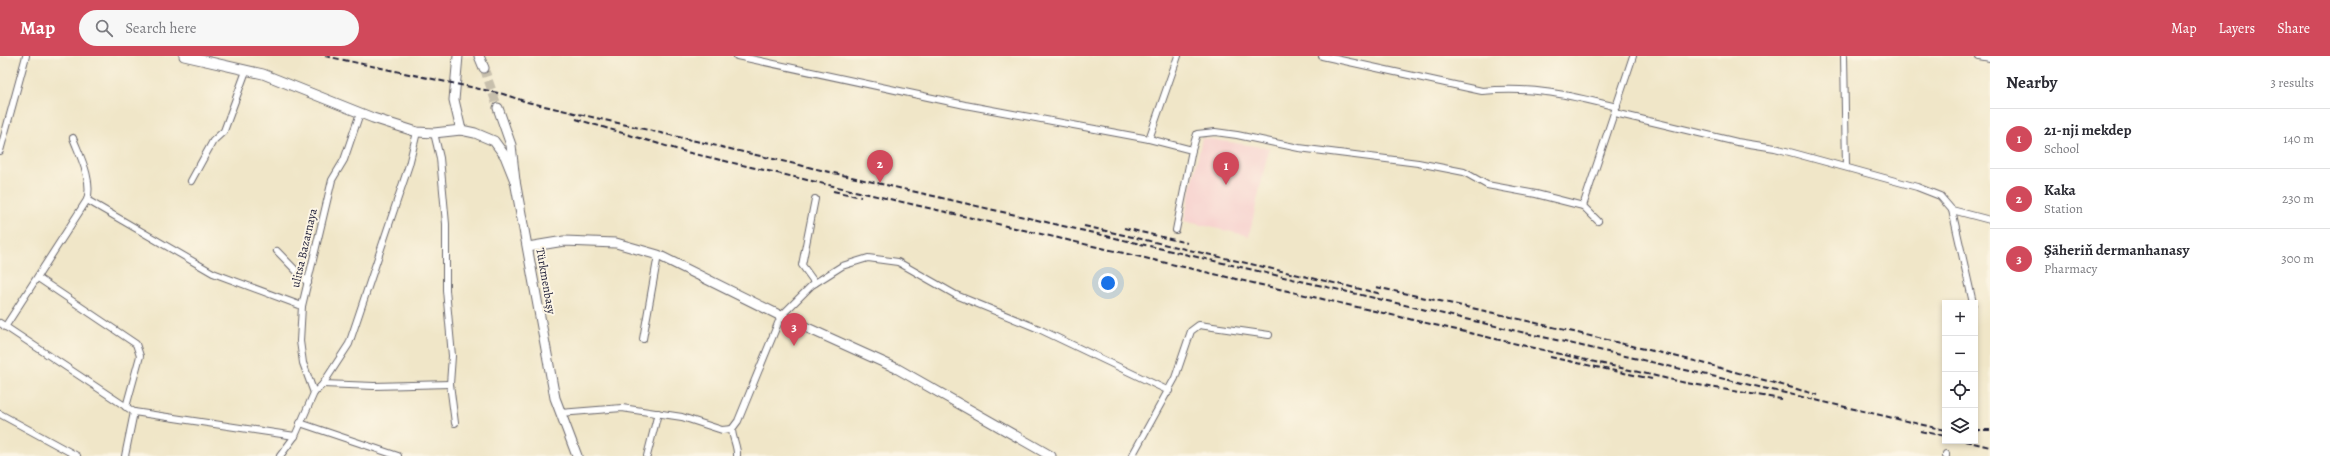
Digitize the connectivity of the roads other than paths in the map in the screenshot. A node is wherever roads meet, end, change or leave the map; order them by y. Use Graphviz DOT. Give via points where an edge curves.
graph roads {
  1 [pos="26,56"];
  2 [pos="184,56"];
  3 [pos="458,56"];
  4 [pos="479,56"];
  5 [pos="737,56"];
  6 [pos="1178,56"];
  7 [pos="1322,56"];
  8 [pos="1633,56"];
  9 [pos="1844,56"];
  10 [pos="1979,56"];
  11 [pos="1990,58"];
  12 [pos="484,68"];
  13 [pos="246,71"];
  14 [pos="498,108"];
  15 [pos="1616,110"];
  16 [pos="360,113"];
  17 [pos="461,130"];
  18 [pos="417,132"];
  19 [pos="434,133"];
  20 [pos="73,138"];
  21 [pos="1149,139"];
  22 [pos="1192,150"];
  23 [pos="0,152"];
  24 [pos="1846,167"];
  25 [pos="191,181"];
  26 [pos="515,181"];
  27 [pos="815,198"];
  28 [pos="87,200"];
  29 [pos="1583,206"];
  30 [pos="1952,210"];
  31 [pos="1990,220"];
  32 [pos="1598,221"];
  33 [pos="1176,230"];
  34 [pos="528,247"];
  35 [pos="277,250"];
  36 [pos="658,255"];
  37 [pos="38,278"];
  38 [pos="308,283"];
  39 [pos="815,283"];
  40 [pos="1972,300"];
  41 [pos="302,306"];
  42 [pos="781,316"];
  43 [pos="3,325"];
  44 [pos="1269,335"];
  45 [pos="643,339"];
  46 [pos="323,384"];
  47 [pos="450,384"];
  48 [pos="1168,391"];
  49 [pos="314,393"];
  50 [pos="126,407"];
  51 [pos="134,412"];
  52 [pos="560,413"];
  53 [pos="658,413"];
  54 [pos="0,414"];
  55 [pos="300,423"];
  56 [pos="455,423"];
  57 [pos="732,429"];
  58 [pos="294,436"];
  59 [pos="77,456"];
  60 [pos="125,456"];
  61 [pos="280,456"];
  62 [pos="398,456"];
  63 [pos="577,456"];
  64 [pos="647,456"];
  65 [pos="736,456"];
  66 [pos="1051,456"];
  67 [pos="1132,456"];
  1 -- 23 [label="street"];
  2 -- 13 [label="street"];
  3 -- 17 [label="street" via="454,100"];
  4 -- 12 [label="street"];
  5 -- 21 [label="street" via="965,105"];
  6 -- 21 [label="street"];
  7 -- 15 [label="street" via="1482,91 1511,89 1557,92"];
  8 -- 15 [label="street"];
  9 -- 24 [label="street"];
  10 -- 11 [label="street"];
  13 -- 16 [label="street" via="263,74"];
  13 -- 25 [label="street" via="224,131 213,141"];
  14 -- 26 [label="street, Türkmenbaşy" via="511,146"];
  15 -- 24 [label="street"];
  15 -- 29 [label="street"];
  16 -- 18 [label="street"];
  16 -- 38 [label="street, ulitsa Bazarnaya" via="344,160 332,180"];
  17 -- 19 [label="street"];
  17 -- 26 [label="street" via="475,132 494,141 505,156"];
  18 -- 19 [label="street"];
  18 -- 46 [label="street" via="409,165 349,344"];
  19 -- 47 [label="street" via="440,158 446,224 446,290 452,356"];
  20 -- 28 [label="street" via="84,164 90,192"];
  21 -- 22 [label="street"];
  22 -- 29 [label="street" via="1197,134 1215,132 1237,135 1299,148 1418,163 1464,172 1487,185"];
  22 -- 33 [label="street"];
  24 -- 30 [label="street" via="1940,196"];
  26 -- 34 [label="street, Türkmenbaşy"];
  27 -- 39 [label="street" via="802,265"];
  28 -- 37 [label="street"];
  28 -- 41 [label="street" via="213,273"];
  29 -- 32 [label="street"];
  30 -- 31 [label="street"];
  30 -- 40 [label="street"];
  34 -- 36 [label="street" via="564,241 616,243"];
  34 -- 52 [label="street, Türkmenbaşy" via="555,398"];
  35 -- 38 [label="street"];
  36 -- 42 [label="street"];
  36 -- 45 [label="street"];
  37 -- 43 [label="street"];
  37 -- 50 [label="street" via="136,344 140,356"];
  38 -- 41 [label="street, ulitsa Bazarnaya"];
  39 -- 42 [label="street"];
  39 -- 48 [label="street" via="842,266 868,258 898,262 956,295 1039,329"];
  41 -- 49 [label="street, ulitsa Bazarnaya" via="300,341 303,363"];
  42 -- 57 [label="street" via="738,421"];
  42 -- 66 [label="street" via="896,368"];
  43 -- 50 [label="street"];
  44 -- 48 [label="street" via="1199,325 1191,331"];
  46 -- 47 [label="street"];
  46 -- 49 [label="street"];
  47 -- 56 [label="street"];
  48 -- 67 [label="street"];
  49 -- 55 [label="street"];
  50 -- 51 [label="street"];
  51 -- 58 [label="street"];
  51 -- 60 [label="street"];
  52 -- 53 [label="street" via="622,408"];
  52 -- 63 [label="street, Türkmenbaşy"];
  53 -- 57 [label="street" via="682,417 722,430"];
  53 -- 64 [label="street"];
  54 -- 59 [label="street"];
  55 -- 58 [label="street"];
  55 -- 62 [label="street"];
  57 -- 65 [label="street"];
  58 -- 61 [label="street"];
}
